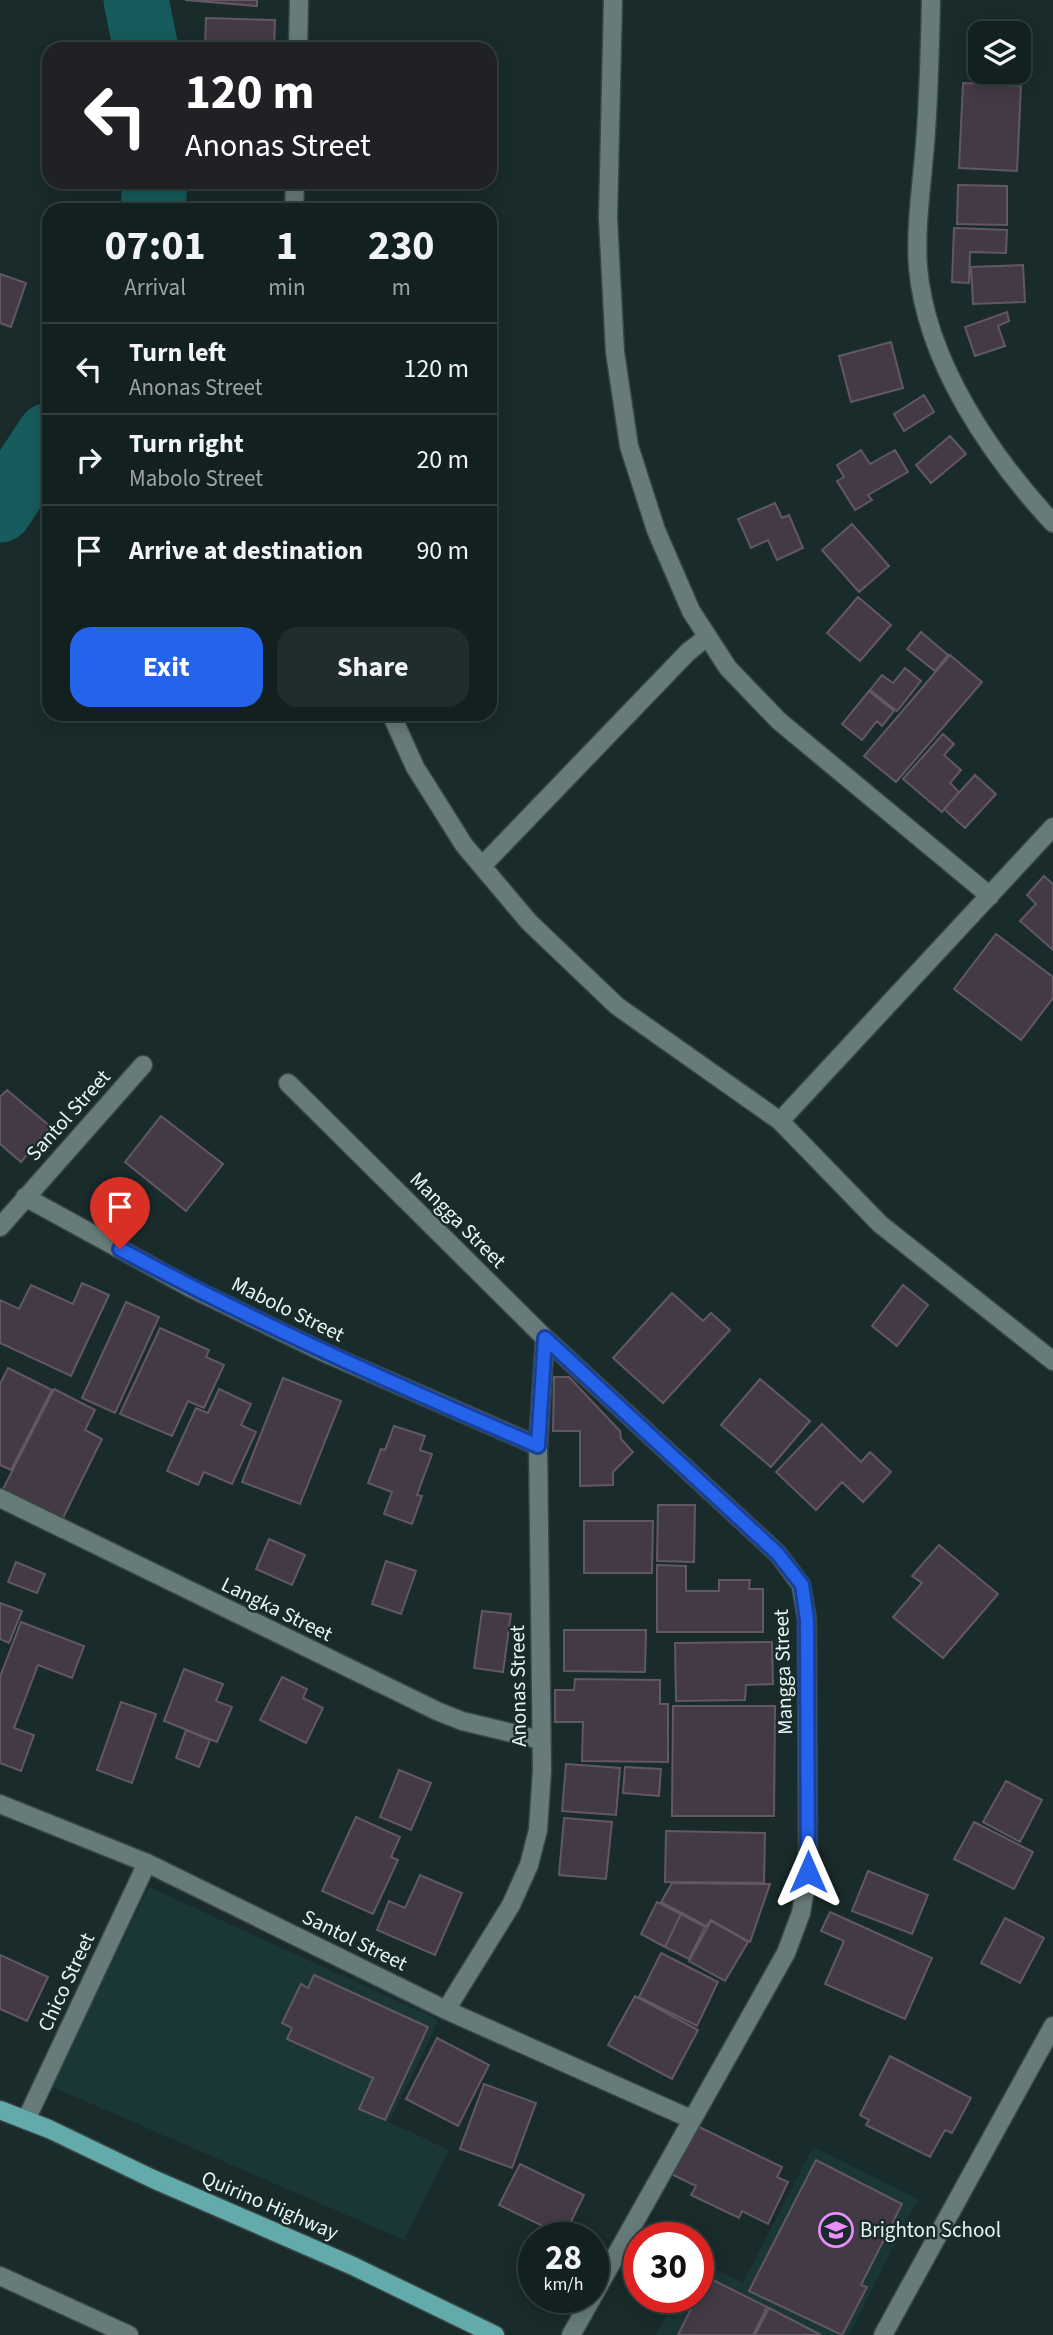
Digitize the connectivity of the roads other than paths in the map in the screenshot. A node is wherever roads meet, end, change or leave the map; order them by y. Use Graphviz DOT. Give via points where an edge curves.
graph roads {
  1 [pos="299,0"];
  2 [pos="613,0"];
  3 [pos="931,0"];
  4 [pos="298,42"];
  5 [pos="1053,523"];
  6 [pos="707,636"];
  7 [pos="394,721"];
  8 [pos="1053,827"];
  9 [pos="482,866"];
  10 [pos="990,896"];
  11 [pos="143,1065"];
  12 [pos="288,1083"];
  13 [pos="780,1121"];
  14 [pos="25,1197"];
  15 [pos="0,1227"];
  16 [pos="545,1338"];
  17 [pos="1053,1361"];
  18 [pos="538,1446"];
  19 [pos="0,1498"];
  20 [pos="541,1740"];
  21 [pos="0,1804"];
  22 [pos="147,1863"];
  23 [pos="446,2010"];
  24 [pos="1053,2026"];
  25 [pos="0,2110"];
  26 [pos="0,2117"];
  27 [pos="691,2119"];
  28 [pos="26,2120"];
  29 [pos="609,2268"];
  30 [pos="0,2276"];
  31 [pos="584,2313"];
  32 [pos="128,2335"];
  33 [pos="495,2335"];
  34 [pos="571,2335"];
  35 [pos="883,2335"];
  1 -- 4 [label="street"];
  2 -- 6 [label="street" via="608,218 615,352 629,446 656,530 691,611"];
  3 -- 5 [label="street" via="918,267 930,322 944,362 977,425 1017,484"];
  6 -- 9 [label="street"];
  6 -- 10 [label="street" via="728,668 779,722"];
  7 -- 9 [label="street" via="415,767"];
  8 -- 10 [label="street"];
  9 -- 13 [label="street" via="529,922 617,1006"];
  10 -- 13 [label="street"];
  11 -- 14 [label="street, Santol Street"];
  12 -- 16 [label="street, Mangga Street"];
  13 -- 17 [label="street" via="880,1224"];
  14 -- 15 [label="street, Santol Street"];
  14 -- 18 [label="street, Mabolo Street" via="311,1346"];
  16 -- 18 [label="street, Anonas Street"];
  16 -- 27 [label="street, Mangga Street" via="778,1554 802,1585 807,1620 808,1872 801,1913 786,1954"];
  18 -- 20 [label="street, Anonas Street"];
  19 -- 20 [label="street, Langka Street" via="437,1712"];
  20 -- 23 [label="street, Anonas Street" via="538,1830 529,1865 511,1905"];
  21 -- 22 [label="street, Santol Street"];
  22 -- 23 [label="street, Santol Street"];
  22 -- 28 [label="street, Chico Street"];
  23 -- 27 [label="street, Santol Street"];
  24 -- 35 [label="street"];
  25 -- 28 [label="main road, Quirino Highway"];
  26 -- 28 [label="main road, Quirino Highway"];
  27 -- 29 [label="street, Mangga Street"];
  28 -- 33 [label="main road, Quirino Highway" via="353,2266"];
  30 -- 32 [label="street"];
  31 -- 34 [label="street, Mangga Street"];
}
